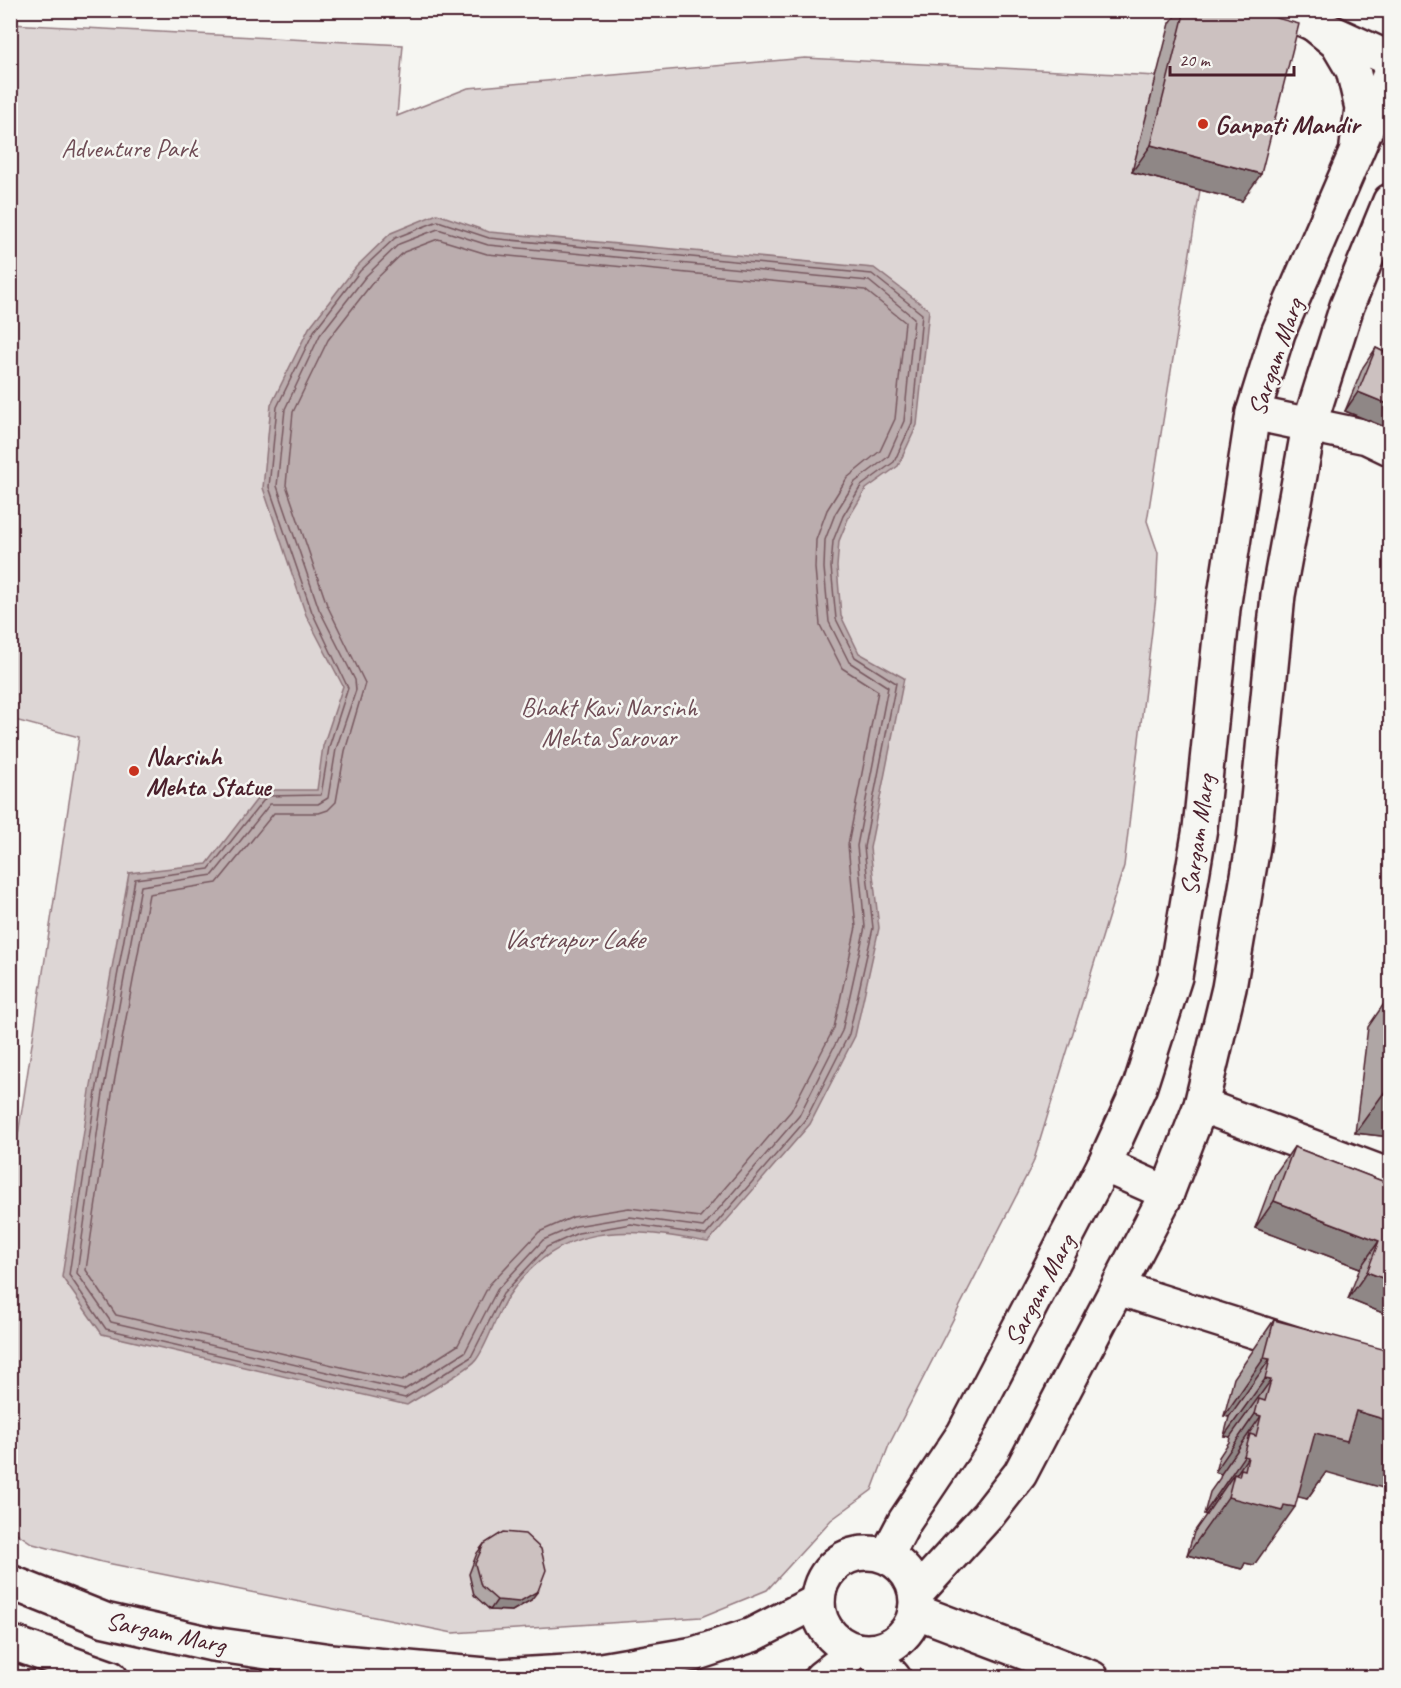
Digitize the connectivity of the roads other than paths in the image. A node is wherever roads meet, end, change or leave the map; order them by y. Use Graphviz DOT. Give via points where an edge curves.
graph roads {
  1 [pos="1296,16"];
  2 [pos="1390,59"];
  3 [pos="1390,74"];
  4 [pos="1356,151"];
  5 [pos="1390,201"];
  6 [pos="1253,413"];
  7 [pos="1309,426"];
  8 [pos="1390,448"];
  9 [pos="1201,1105"];
  10 [pos="1104,1165"];
  11 [pos="1390,1176"];
  12 [pos="1167,1193"];
  13 [pos="1118,1288"];
  14 [pos="1390,1374"];
  15 [pos="887,1555"];
  16 [pos="10,1582"];
  17 [pos="818,1601"];
  18 [pos="916,1602"];
  19 [pos="10,1642"];
  20 [pos="864,1651"];
  21 [pos="111,1677"];
  22 [pos="497,1677"];
  23 [pos="821,1677"];
  24 [pos="894,1677"];
  25 [pos="1092,1677"];
  1 -- 2 [label="main road"];
  1 -- 4 [label="main road" via="1337,43 1353,70 1362,108"];
  3 -- 4 [label="main road, Sargam Marg"];
  4 -- 6 [label="main road, Sargam Marg" via="1278,333"];
  5 -- 7 [label="main road, Sargam Marg" via="1347,306"];
  6 -- 7 [label="main road"];
  6 -- 10 [label="main road, Sargam Marg" via="1223,609 1200,828 1175,977 1140,1086"];
  7 -- 8 [label="main road" via="1367,437"];
  7 -- 9 [label="main road, Sargam Marg" via="1278,596 1254,840 1228,988"];
  9 -- 11 [label="main road"];
  9 -- 12 [label="main road, Sargam Marg"];
  10 -- 12 [label="main road"];
  10 -- 15 [label="main road, Sargam Marg" via="964,1433"];
  12 -- 13 [label="main road, Sargam Marg"];
  13 -- 14 [label="main road"];
  13 -- 18 [label="main road, Sargam Marg" via="1020,1474"];
  15 -- 17 [label="main road" via="868,1552 836,1563 825,1576"];
  15 -- 18 [label="main road" via="900,1564"];
  16 -- 22 [label="main road, Sargam Marg" via="105,1620 212,1644 331,1661"];
  17 -- 20 [label="main road" via="824,1625 833,1637"];
  17 -- 22 [label="main road, Sargam Marg" via="752,1635 694,1653 602,1670"];
  18 -- 20 [label="main road" via="910,1627 900,1638"];
  18 -- 25 [label="main road"];
  19 -- 21 [label="main road"];
  20 -- 23 [label="main road"];
  20 -- 24 [label="main road"];
}
